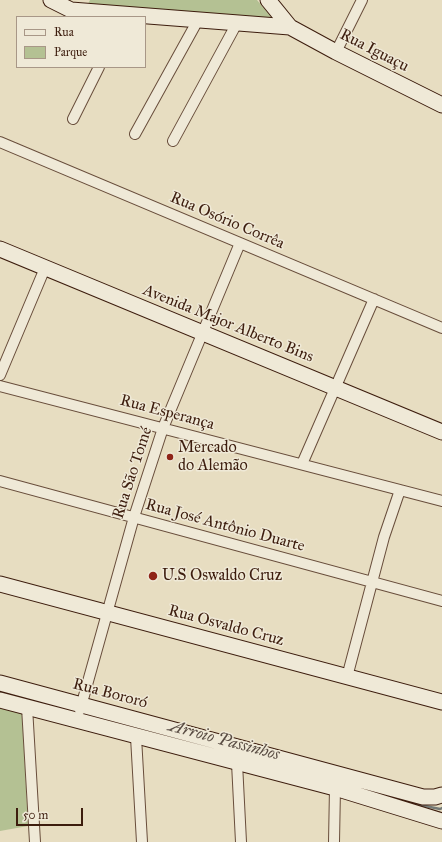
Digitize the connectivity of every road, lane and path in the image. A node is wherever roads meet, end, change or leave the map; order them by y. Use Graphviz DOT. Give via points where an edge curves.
graph roads {
  1 [pos="51,0"];
  2 [pos="268,0"];
  3 [pos="362,0"];
  4 [pos="73,5"];
  5 [pos="125,16"];
  6 [pos="146,17"];
  7 [pos="198,20"];
  8 [pos="237,23"];
  9 [pos="290,27"];
  10 [pos="336,52"];
  11 [pos="98,68"];
  12 [pos="442,105"];
  13 [pos="73,119"];
  14 [pos="134,134"];
  15 [pos="174,141"];
  16 [pos="0,142"];
  17 [pos="240,243"];
  18 [pos="0,249"];
  19 [pos="45,268"];
  20 [pos="374,299"];
  21 [pos="442,328"];
  22 [pos="203,334"];
  23 [pos="0,375"];
  24 [pos="0,386"];
  25 [pos="335,388"];
  26 [pos="163,428"];
  27 [pos="442,432"];
  28 [pos="302,464"];
  29 [pos="0,480"];
  30 [pos="400,490"];
  31 [pos="442,501"];
  32 [pos="134,517"];
  33 [pos="372,582"];
  34 [pos="0,584"];
  35 [pos="442,600"];
  36 [pos="107,613"];
  37 [pos="346,676"];
  38 [pos="0,683"];
  39 [pos="0,700"];
  40 [pos="442,702"];
  41 [pos="26,707"];
  42 [pos="79,713"];
  43 [pos="136,737"];
  44 [pos="237,763"];
  45 [pos="335,788"];
  46 [pos="442,796"];
  47 [pos="442,821"];
  48 [pos="35,842"];
  49 [pos="142,842"];
  50 [pos="241,842"];
  51 [pos="334,842"];
  1 -- 4 [label="street"];
  2 -- 9 [label="street"];
  3 -- 10 [label="street"];
  4 -- 5 [label="street"];
  6 -- 7 [label="street"];
  7 -- 8 [label="street"];
  7 -- 14 [label="street"];
  8 -- 9 [label="street"];
  8 -- 15 [label="street"];
  9 -- 10 [label="street, Rua Iguaçu"];
  10 -- 12 [label="street, Rua Iguaçu"];
  11 -- 13 [label="street"];
  16 -- 17 [label="street, Rua Osório Corrêa"];
  17 -- 20 [label="street, Rua Osório Corrêa"];
  17 -- 22 [label="street, Rua São Tomé"];
  18 -- 19 [label="street, Avenida Major Alberto Bins"];
  19 -- 22 [label="street, Avenida Major Alberto Bins"];
  19 -- 23 [label="street"];
  20 -- 21 [label="street, Rua Osório Corrêa"];
  20 -- 25 [label="street"];
  22 -- 25 [label="street, Avenida Major Alberto Bins"];
  22 -- 26 [label="street, Rua São Tomé"];
  24 -- 26 [label="street, Rua Esperança"];
  25 -- 27 [label="street, Avenida Major Alberto Bins"];
  25 -- 28 [label="street"];
  26 -- 28 [label="street, Rua Esperança"];
  26 -- 32 [label="street, Rua São Tomé"];
  28 -- 30 [label="street, Rua Esperança"];
  29 -- 32 [label="street, Rua José Antônio Duarte"];
  30 -- 31 [label="street, Rua Esperança"];
  30 -- 33 [label="street"];
  32 -- 33 [label="street, Rua José Antônio Duarte"];
  32 -- 36 [label="street, Rua São Tomé"];
  33 -- 35 [label="street, Rua José Antônio Duarte"];
  33 -- 37 [label="street"];
  34 -- 36 [label="street, Rua Osvaldo Cruz"];
  36 -- 37 [label="street, Rua Osvaldo Cruz"];
  36 -- 42 [label="street, Rua São Tomé"];
  37 -- 40 [label="street, Rua Osvaldo Cruz"];
  38 -- 42 [label="street, Rua Bororó"];
  39 -- 41 [label="street"];
  41 -- 42 [label="street"];
  41 -- 48 [label="street"];
  42 -- 43 [label="street"];
  42 -- 46 [label="street, Rua Bororó" via="423,797"];
  43 -- 44 [label="street"];
  43 -- 49 [label="street"];
  44 -- 45 [label="street"];
  44 -- 50 [label="street"];
  45 -- 47 [label="street"];
  45 -- 51 [label="street"];
}
